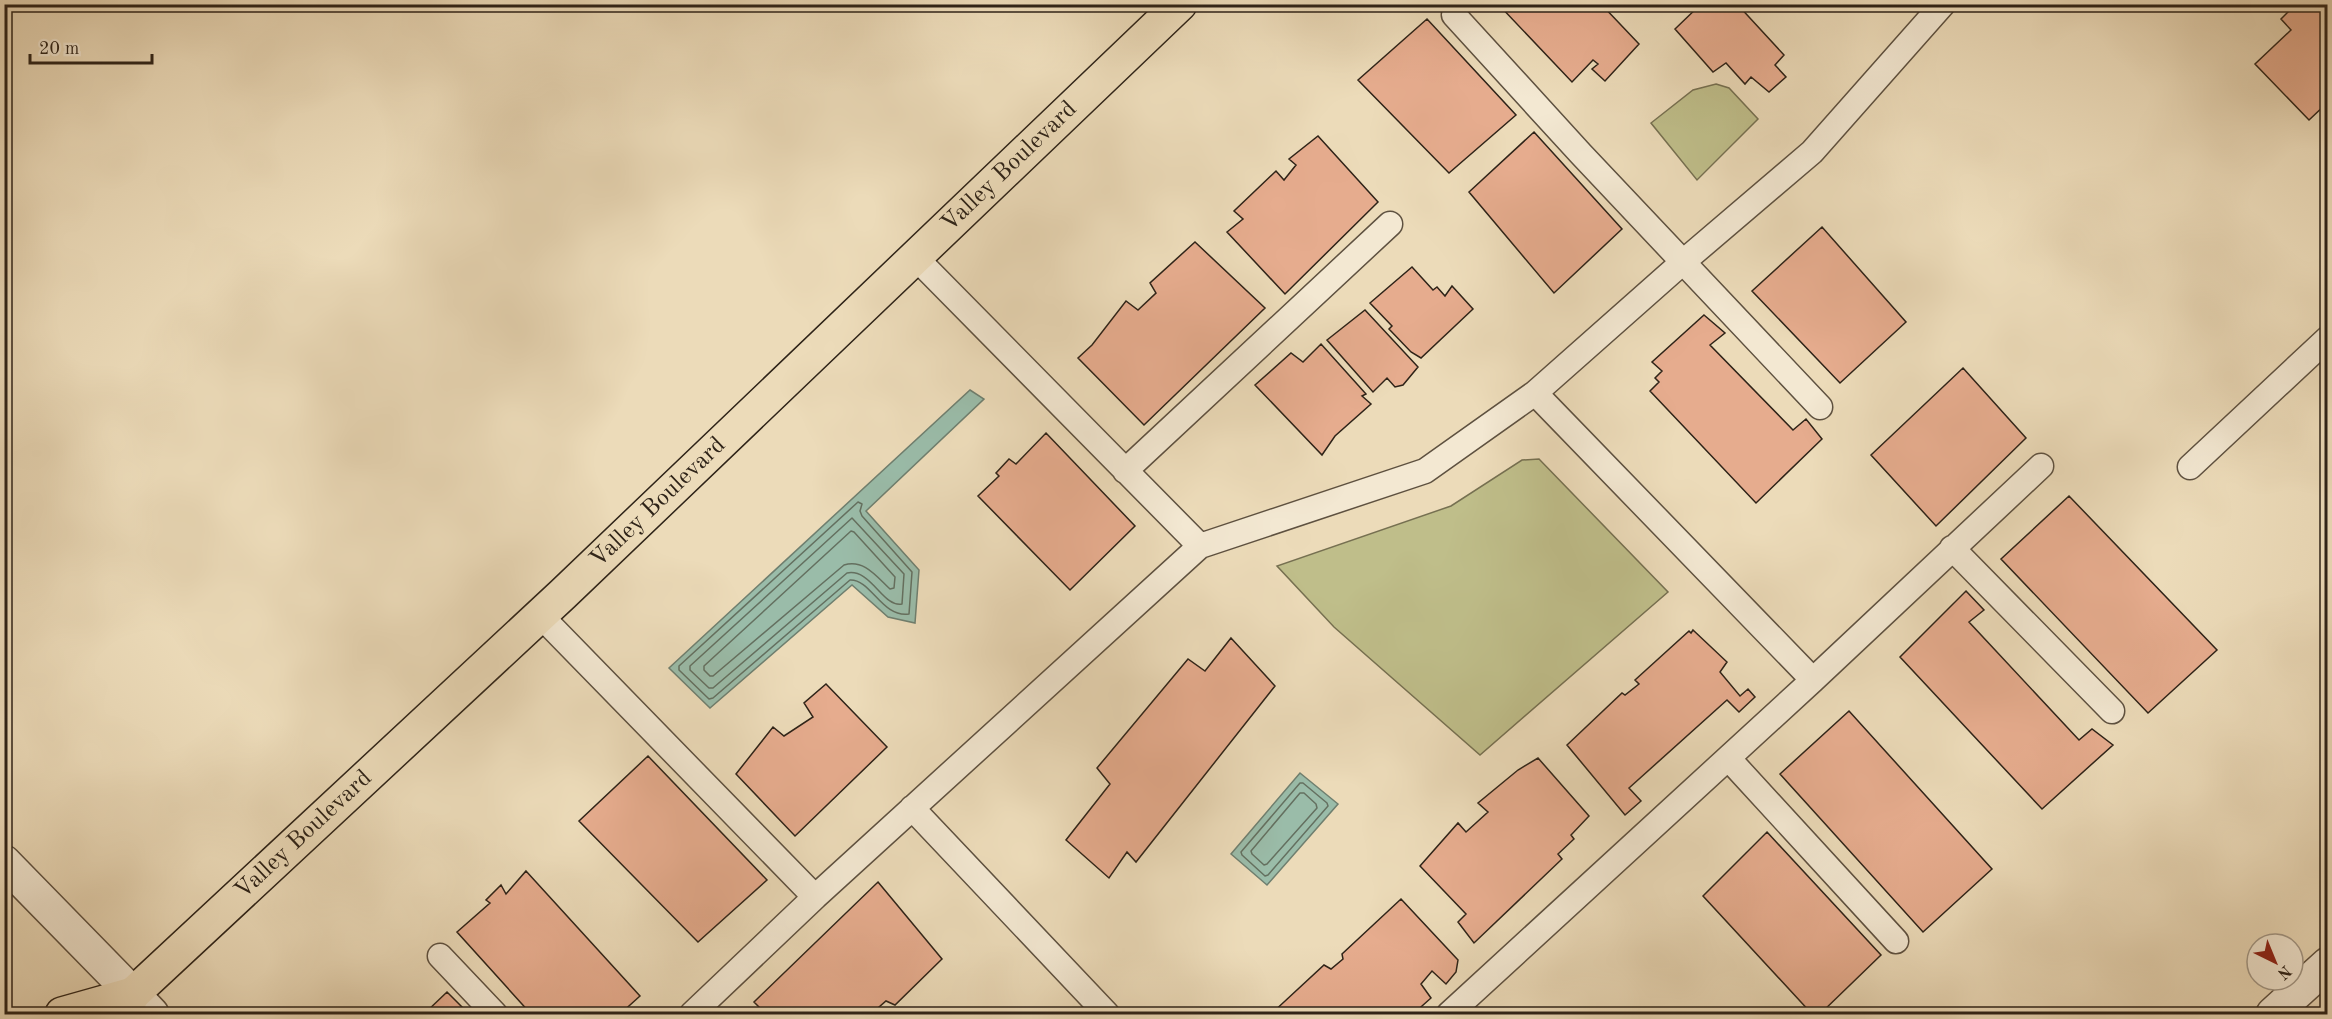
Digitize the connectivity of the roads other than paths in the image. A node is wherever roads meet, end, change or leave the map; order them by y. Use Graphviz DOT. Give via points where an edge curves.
graph roads {
  1 [pos="1180,4"];
  2 [pos="1943,4"];
  3 [pos="1454,15"];
  4 [pos="1390,224"];
  5 [pos="916,258"];
  6 [pos="1683,262"];
  7 [pos="2328,339"];
  8 [pos="1535,393"];
  9 [pos="1820,407"];
  10 [pos="2041,466"];
  11 [pos="2190,466"];
  12 [pos="1125,471"];
  13 [pos="1200,546"];
  14 [pos="1952,549"];
  15 [pos="540,615"];
  16 [pos="1813,680"];
  17 [pos="2112,711"];
  18 [pos="1728,758"];
  19 [pos="912,808"];
  20 [pos="4,862"];
  21 [pos="815,897"];
  22 [pos="1896,941"];
  23 [pos="440,956"];
  24 [pos="2328,964"];
  25 [pos="136,1008"];
  26 [pos="62,1014"];
  27 [pos="495,1014"];
  28 [pos="693,1014"];
  29 [pos="1107,1014"];
  30 [pos="1449,1014"];
  31 [pos="2273,1014"];
  1 -- 5 [label="main road, Valley Boulevard"];
  2 -- 6 [label="lane" via="1812,152"];
  3 -- 6 [label="lane"];
  4 -- 12 [label="lane"];
  5 -- 12 [label="lane"];
  5 -- 15 [label="main road, Valley Boulevard"];
  6 -- 8 [label="lane"];
  6 -- 9 [label="lane"];
  7 -- 11 [label="lane"];
  8 -- 13 [label="lane" via="1425,471"];
  8 -- 16 [label="lane"];
  10 -- 14 [label="lane"];
  12 -- 13 [label="lane"];
  13 -- 19 [label="lane"];
  14 -- 16 [label="lane"];
  14 -- 17 [label="lane"];
  15 -- 21 [label="lane"];
  15 -- 25 [label="main road, Valley Boulevard"];
  16 -- 18 [label="lane"];
  18 -- 22 [label="lane"];
  18 -- 30 [label="lane"];
  19 -- 21 [label="lane"];
  19 -- 29 [label="lane"];
  20 -- 25 [label="street"];
  21 -- 28 [label="lane"];
  23 -- 27 [label="lane"];
  24 -- 31 [label="street"];
  25 -- 26 [label="main road, Valley Boulevard"];
}
